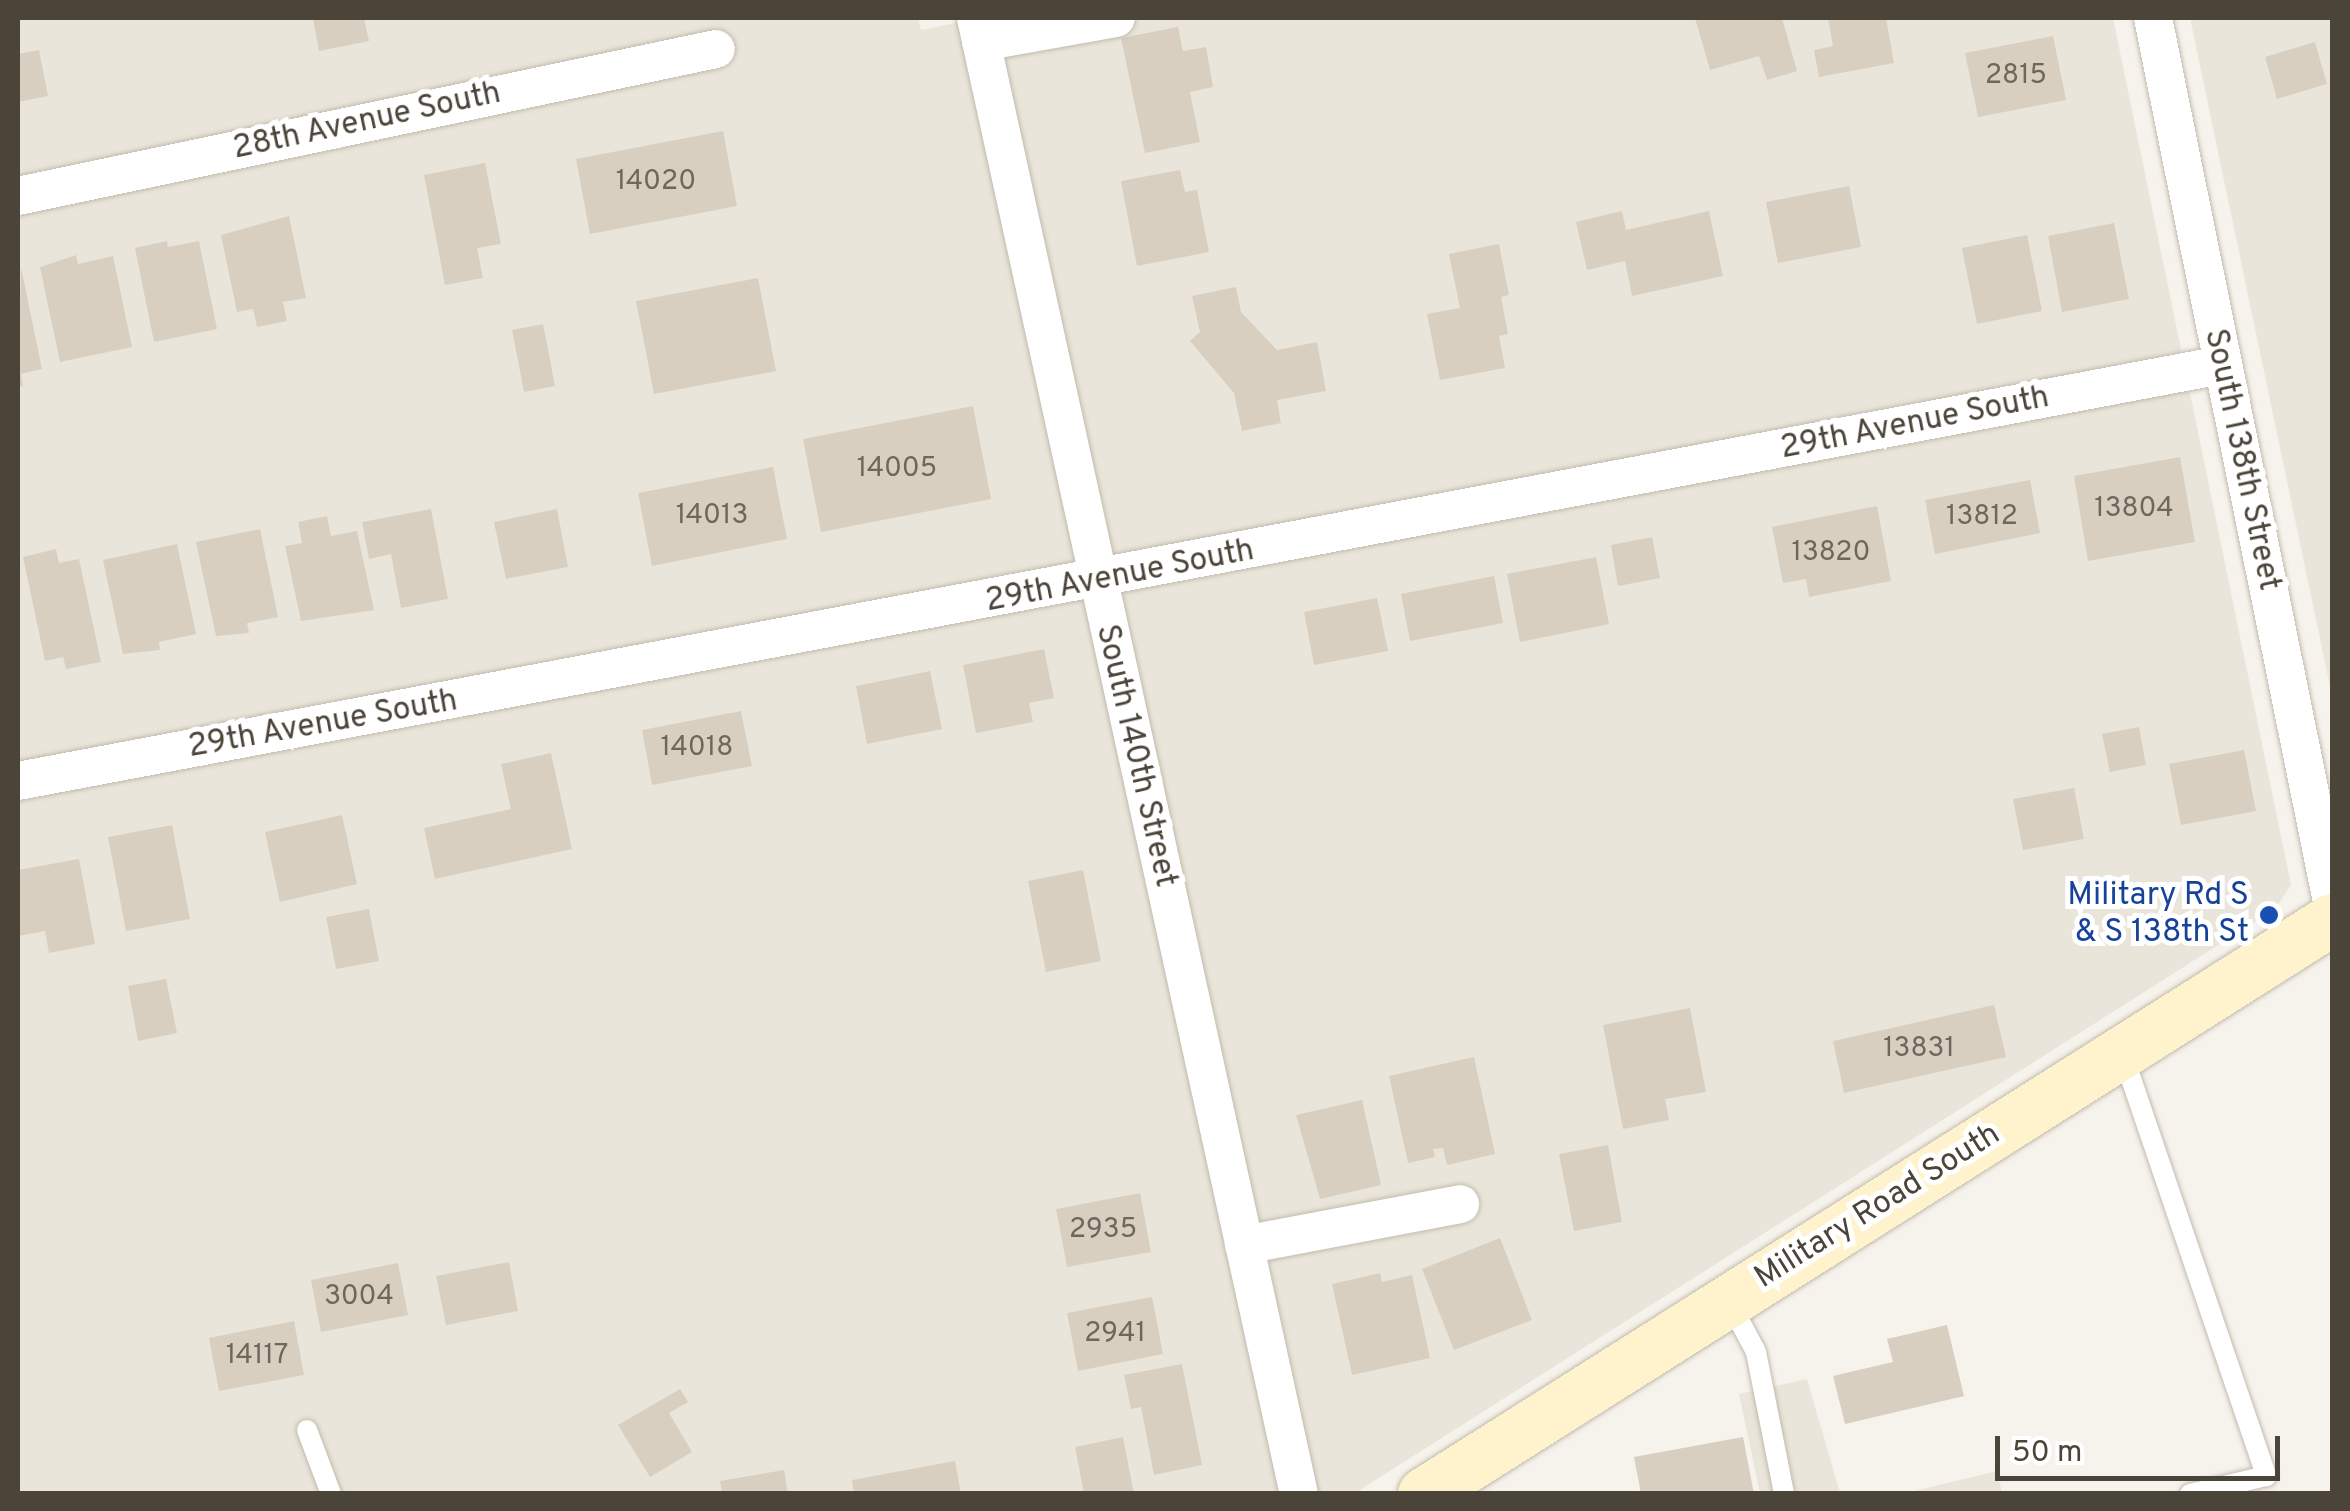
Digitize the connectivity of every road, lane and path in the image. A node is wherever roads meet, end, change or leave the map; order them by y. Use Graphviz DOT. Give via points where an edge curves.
graph roads {
  1 [pos="1116,18"];
  2 [pos="2153,18"];
  3 [pos="979,30"];
  4 [pos="716,50"];
  5 [pos="18,196"];
  6 [pos="2220,365"];
  7 [pos="1096,582"];
  8 [pos="18,782"];
  9 [pos="2332,902"];
  10 [pos="2332,920"];
  11 [pos="2122,1053"];
  12 [pos="1460,1204"];
  13 [pos="1244,1245"];
  14 [pos="1729,1301"];
  15 [pos="307,1430"];
  16 [pos="331,1494"];
  17 [pos="1300,1494"];
  18 [pos="1424,1494"];
  19 [pos="1784,1494"];
  20 [pos="2190,1494"];
  1 -- 3 [label="street"];
  2 -- 6 [label="street, South 138th Street"];
  3 -- 7 [label="street, South 140th Street"];
  4 -- 5 [label="street, 28th Avenue South"];
  6 -- 7 [label="street, 29th Avenue South"];
  6 -- 9 [label="street, South 138th Street"];
  7 -- 8 [label="street, 29th Avenue South"];
  7 -- 13 [label="street, South 140th Street"];
  10 -- 11 [label="street, Military Road South"];
  11 -- 14 [label="street, Military Road South"];
  11 -- 20 [label="lane" via="2266,1476"];
  12 -- 13 [label="street"];
  13 -- 17 [label="street, South 140th Street"];
  14 -- 18 [label="street, Military Road South"];
  14 -- 19 [label="lane" via="1756,1352"];
  15 -- 16 [label="lane"];
}
